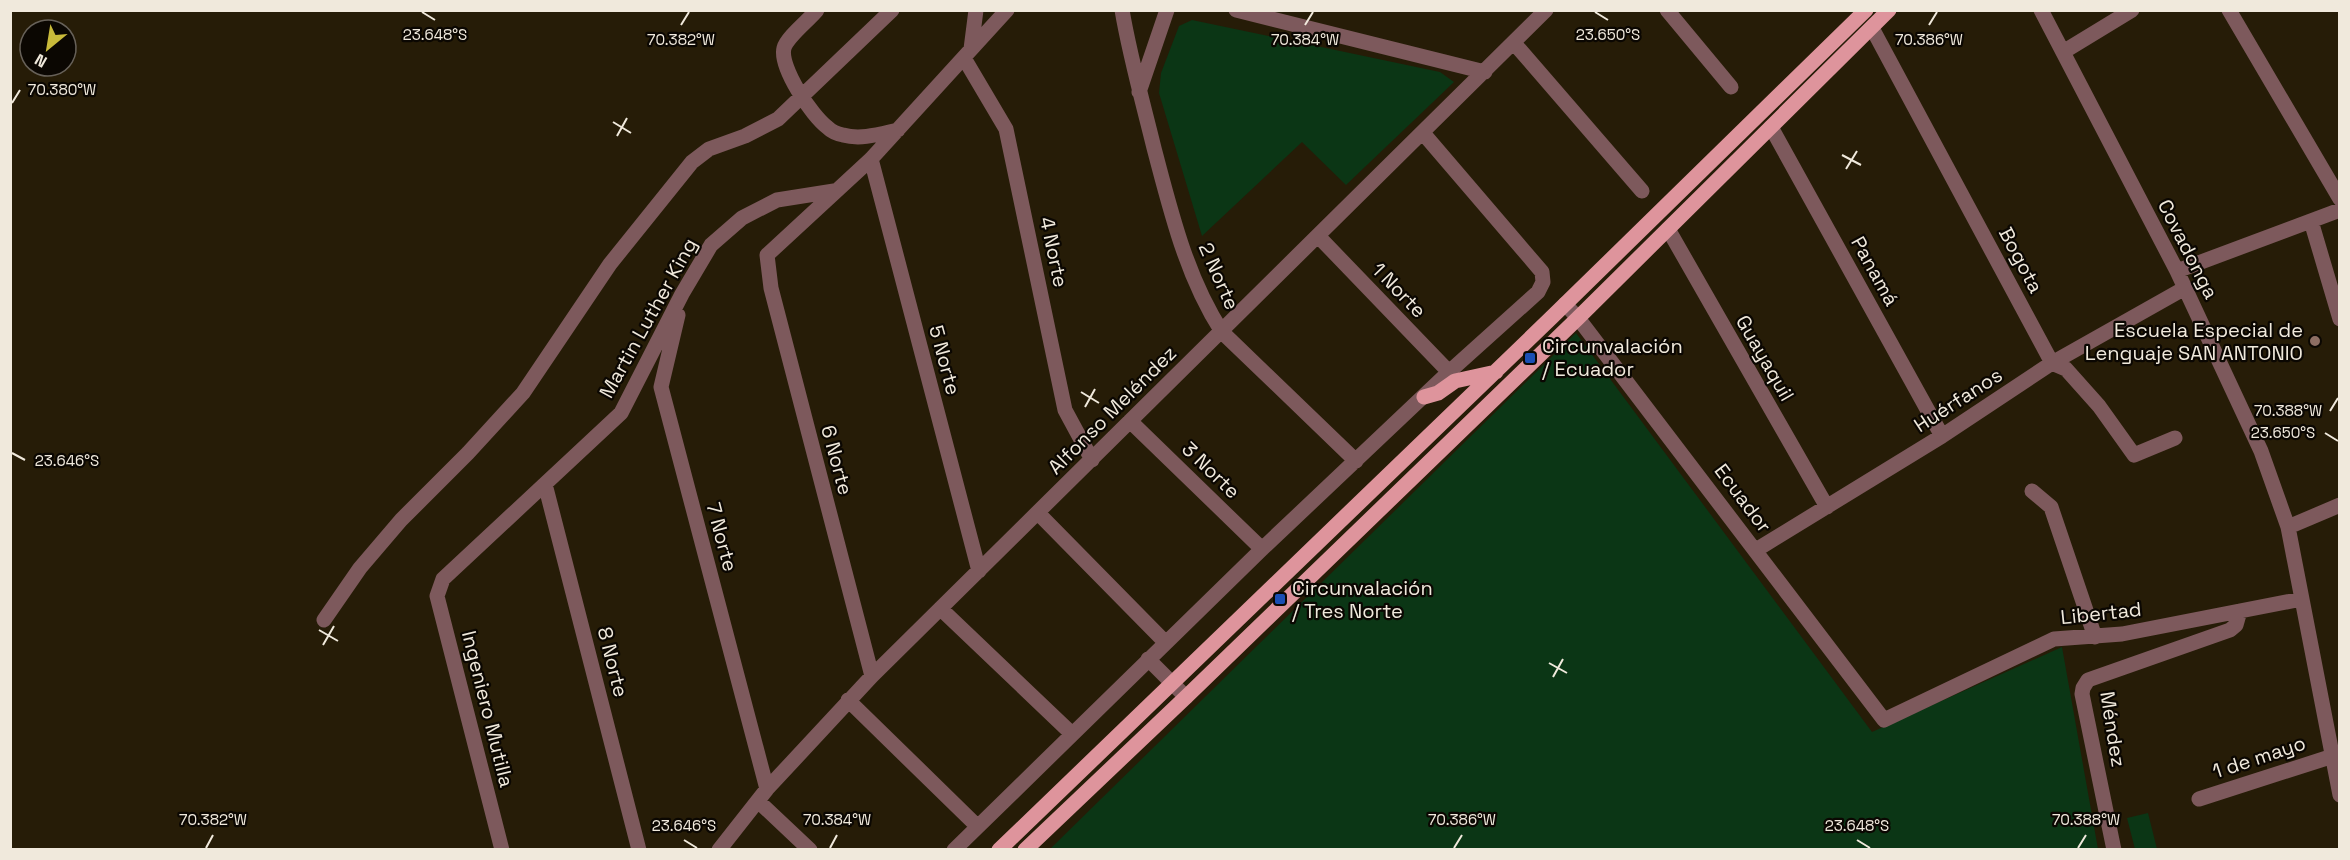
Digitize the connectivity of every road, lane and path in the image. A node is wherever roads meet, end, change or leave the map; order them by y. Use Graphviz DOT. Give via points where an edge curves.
graph roads {
  1 [pos="817,10"];
  2 [pos="892,10"];
  3 [pos="976,10"];
  4 [pos="1007,10"];
  5 [pos="1122,10"];
  6 [pos="1167,10"];
  7 [pos="1236,10"];
  8 [pos="1546,10"];
  9 [pos="1667,10"];
  10 [pos="1866,10"];
  11 [pos="1889,10"];
  12 [pos="2041,10"];
  13 [pos="2132,10"];
  14 [pos="2229,10"];
  15 [pos="1872,28"];
  16 [pos="1514,43"];
  17 [pos="2063,52"];
  18 [pos="968,53"];
  19 [pos="1485,72"];
  20 [pos="1731,87"];
  21 [pos="1139,92"];
  22 [pos="802,95"];
  23 [pos="1771,128"];
  24 [pos="898,130"];
  25 [pos="1422,133"];
  26 [pos="871,159"];
  27 [pos="834,191"];
  28 [pos="1642,191"];
  29 [pos="2340,199"];
  30 [pos="2340,210"];
  31 [pos="2311,221"];
  32 [pos="1668,229"];
  33 [pos="1319,237"];
  34 [pos="2177,271"];
  35 [pos="2185,288"];
  36 [pos="682,294"];
  37 [pos="1565,304"];
  38 [pos="1578,318"];
  39 [pos="2340,319"];
  40 [pos="1222,332"];
  41 [pos="2052,363"];
  42 [pos="1449,372"];
  43 [pos="1496,372"];
  44 [pos="1424,396"];
  45 [pos="1130,421"];
  46 [pos="1942,436"];
  47 [pos="2175,438"];
  48 [pos="1092,460"];
  49 [pos="1356,461"];
  50 [pos="545,484"];
  51 [pos="2032,491"];
  52 [pos="2340,505"];
  53 [pos="1827,507"];
  54 [pos="1038,513"];
  55 [pos="2288,527"];
  56 [pos="1262,549"];
  57 [pos="1756,550"];
  58 [pos="979,571"];
  59 [pos="443,579"];
  60 [pos="2302,599"];
  61 [pos="941,609"];
  62 [pos="2240,611"];
  63 [pos="324,620"];
  64 [pos="2095,637"];
  65 [pos="1165,642"];
  66 [pos="1148,659"];
  67 [pos="872,676"];
  68 [pos="1171,683"];
  69 [pos="1186,697"];
  70 [pos="848,700"];
  71 [pos="1884,720"];
  72 [pos="1071,733"];
  73 [pos="2333,756"];
  74 [pos="763,795"];
  75 [pos="2340,795"];
  76 [pos="2199,799"];
  77 [pos="977,826"];
  78 [pos="502,849"];
  79 [pos="639,849"];
  80 [pos="719,849"];
  81 [pos="810,849"];
  82 [pos="954,849"];
  83 [pos="999,849"];
  84 [pos="1025,849"];
  85 [pos="2114,849"];
  1 -- 22 [label="street" via="783,50 789,73"];
  2 -- 22 [label="street"];
  3 -- 18 [label="street"];
  4 -- 18 [label="street"];
  5 -- 21 [label="street, 2 Norte"];
  6 -- 21 [label="street"];
  7 -- 19 [label="street"];
  8 -- 16 [label="street, Alfonso Meléndez"];
  9 -- 20 [label="street"];
  10 -- 37 [label="main road"];
  11 -- 15 [label="main road"];
  12 -- 17 [label="street, Covadonga"];
  13 -- 17 [label="street"];
  14 -- 29 [label="street"];
  15 -- 23 [label="main road"];
  15 -- 41 [label="street, Bogota"];
  16 -- 19 [label="street, Alfonso Meléndez"];
  16 -- 28 [label="street"];
  17 -- 34 [label="street, Covadonga"];
  18 -- 24 [label="street"];
  18 -- 48 [label="street, 4 Norte" via="1006,129 1065,410"];
  19 -- 25 [label="street, Alfonso Meléndez"];
  21 -- 40 [label="street, 2 Norte" via="1189,269"];
  22 -- 24 [label="street" via="827,128 842,135 860,138"];
  22 -- 63 [label="street" via="778,119 709,149 692,162 610,264 524,393 401,520 360,568"];
  23 -- 32 [label="main road"];
  23 -- 46 [label="street, Panamá"];
  24 -- 26 [label="street"];
  25 -- 33 [label="street, Alfonso Meléndez"];
  25 -- 42 [label="street" via="1542,272 1538,292"];
  26 -- 27 [label="street"];
  26 -- 58 [label="street, 5 Norte"];
  27 -- 36 [label="street, Martin Luther King" via="777,201 742,218 711,245"];
  27 -- 67 [label="street, 6 Norte" via="767,255 771,288"];
  30 -- 31 [label="street"];
  31 -- 34 [label="street"];
  31 -- 39 [label="street"];
  32 -- 38 [label="main road"];
  32 -- 53 [label="street, Guayaquil"];
  33 -- 40 [label="street, Alfonso Meléndez"];
  33 -- 42 [label="street, 1 Norte"];
  34 -- 35 [label="street, Covadonga"];
  35 -- 41 [label="street, Huérfanos"];
  35 -- 55 [label="street, Covadonga" via="2261,451"];
  36 -- 50 [label="street, Martin Luther King" via="621,413"];
  36 -- 74 [label="street, 7 Norte" via="661,387"];
  37 -- 38 [label="street, Ecuador"];
  37 -- 43 [label="main road"];
  38 -- 57 [label="street, Ecuador"];
  38 -- 69 [label="main road"];
  40 -- 45 [label="street, Alfonso Meléndez"];
  40 -- 49 [label="street, 2 Norte"];
  41 -- 46 [label="street, Huérfanos"];
  41 -- 47 [label="street, Bogota" via="2066,369 2099,406 2134,455"];
  42 -- 44 [label="street"];
  43 -- 44 [label="main road" via="1455,381 1438,393"];
  43 -- 68 [label="main road"];
  44 -- 49 [label="street"];
  45 -- 48 [label="street, Alfonso Meléndez"];
  45 -- 56 [label="street, 3 Norte"];
  46 -- 53 [label="street, Huérfanos"];
  48 -- 54 [label="street, Alfonso Meléndez"];
  49 -- 56 [label="street"];
  50 -- 59 [label="street, Martin Luther King"];
  50 -- 79 [label="street, 8 Norte"];
  51 -- 64 [label="street" via="2051,507"];
  52 -- 55 [label="street"];
  53 -- 57 [label="street, Huérfanos"];
  54 -- 58 [label="street, Alfonso Meléndez"];
  54 -- 65 [label="street"];
  55 -- 60 [label="street, Covadonga"];
  56 -- 65 [label="street"];
  57 -- 71 [label="street, Ecuador"];
  58 -- 61 [label="street, Alfonso Meléndez"];
  59 -- 78 [label="street, Ingeniero Mutilla" via="437,596"];
  60 -- 62 [label="street, Libertad"];
  60 -- 73 [label="street, Covadonga"];
  61 -- 67 [label="street, Alfonso Meléndez"];
  61 -- 72 [label="street"];
  62 -- 64 [label="street, Libertad"];
  62 -- 85 [label="street, Méndez" via="2230,630 2088,680 2083,688"];
  64 -- 71 [label="street, Libertad" via="2054,639"];
  65 -- 66 [label="street"];
  66 -- 68 [label="street"];
  66 -- 72 [label="street"];
  67 -- 70 [label="street, Alfonso Meléndez"];
  68 -- 69 [label="street"];
  68 -- 83 [label="main road"];
  69 -- 84 [label="main road"];
  70 -- 74 [label="street, Alfonso Meléndez"];
  70 -- 77 [label="street"];
  72 -- 77 [label="street"];
  73 -- 75 [label="street, Covadonga"];
  73 -- 76 [label="street, 1 de mayo"];
  74 -- 80 [label="street, Alfonso Meléndez"];
  74 -- 81 [label="street"];
  77 -- 82 [label="street"];
}
